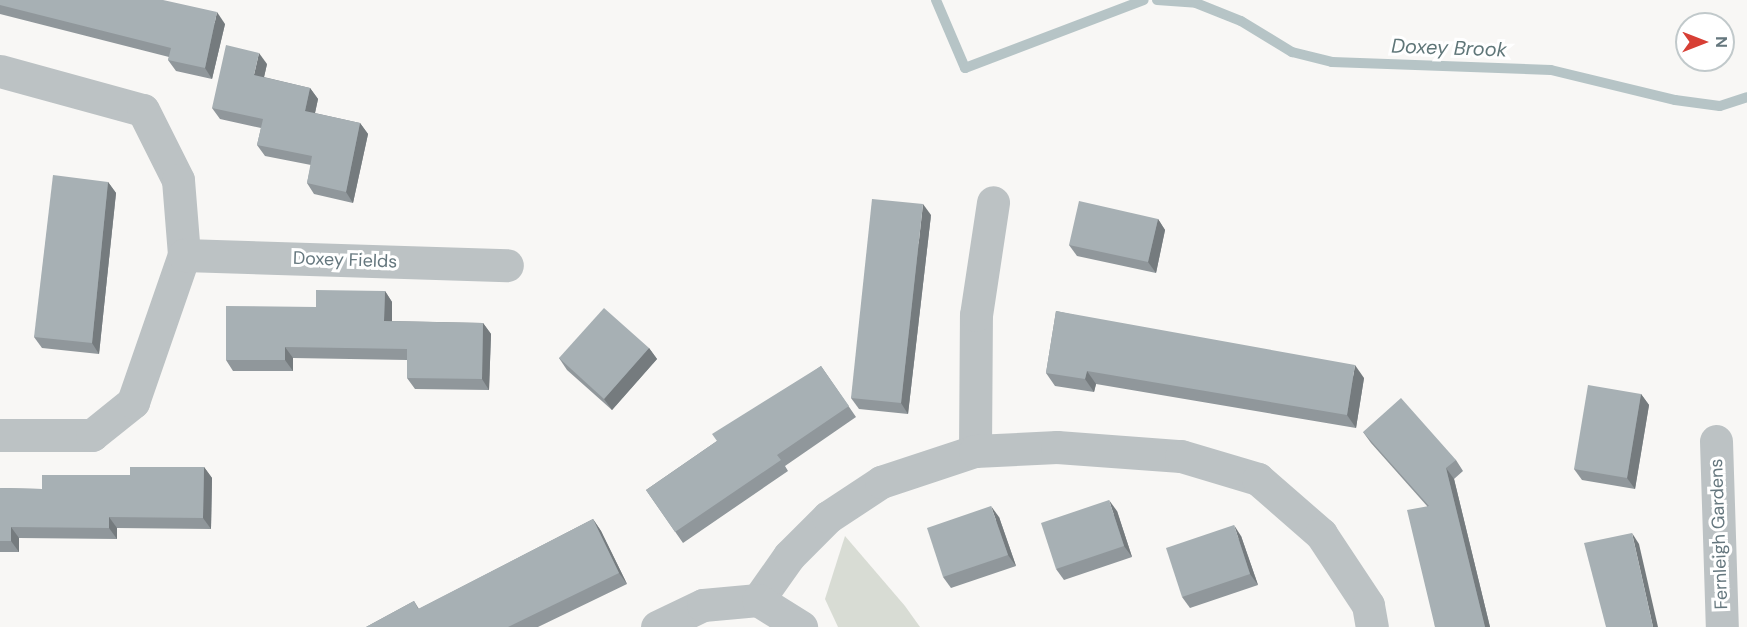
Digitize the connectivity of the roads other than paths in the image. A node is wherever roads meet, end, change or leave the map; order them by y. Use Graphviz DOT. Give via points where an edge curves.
graph roads {
  1 [pos="0,71"];
  2 [pos="993,202"];
  3 [pos="184,255"];
  4 [pos="507,265"];
  5 [pos="0,435"];
  6 [pos="1716,441"];
  7 [pos="975,451"];
  8 [pos="758,600"];
  9 [pos="657,627"];
  10 [pos="801,627"];
  11 [pos="1372,627"];
  12 [pos="1722,627"];
  1 -- 3 [label="street" via="143,110 178,180"];
  2 -- 7 [label="street" via="976,315"];
  3 -- 4 [label="street, Doxey Fields"];
  3 -- 5 [label="street" via="133,402 92,435"];
  6 -- 12 [label="street, Fernleigh Gardens"];
  7 -- 8 [label="street" via="881,482 828,517 789,556"];
  7 -- 11 [label="street" via="1057,447 1181,456 1258,479 1321,534 1368,605"];
  8 -- 9 [label="street" via="703,605"];
  8 -- 10 [label="street"];
}
